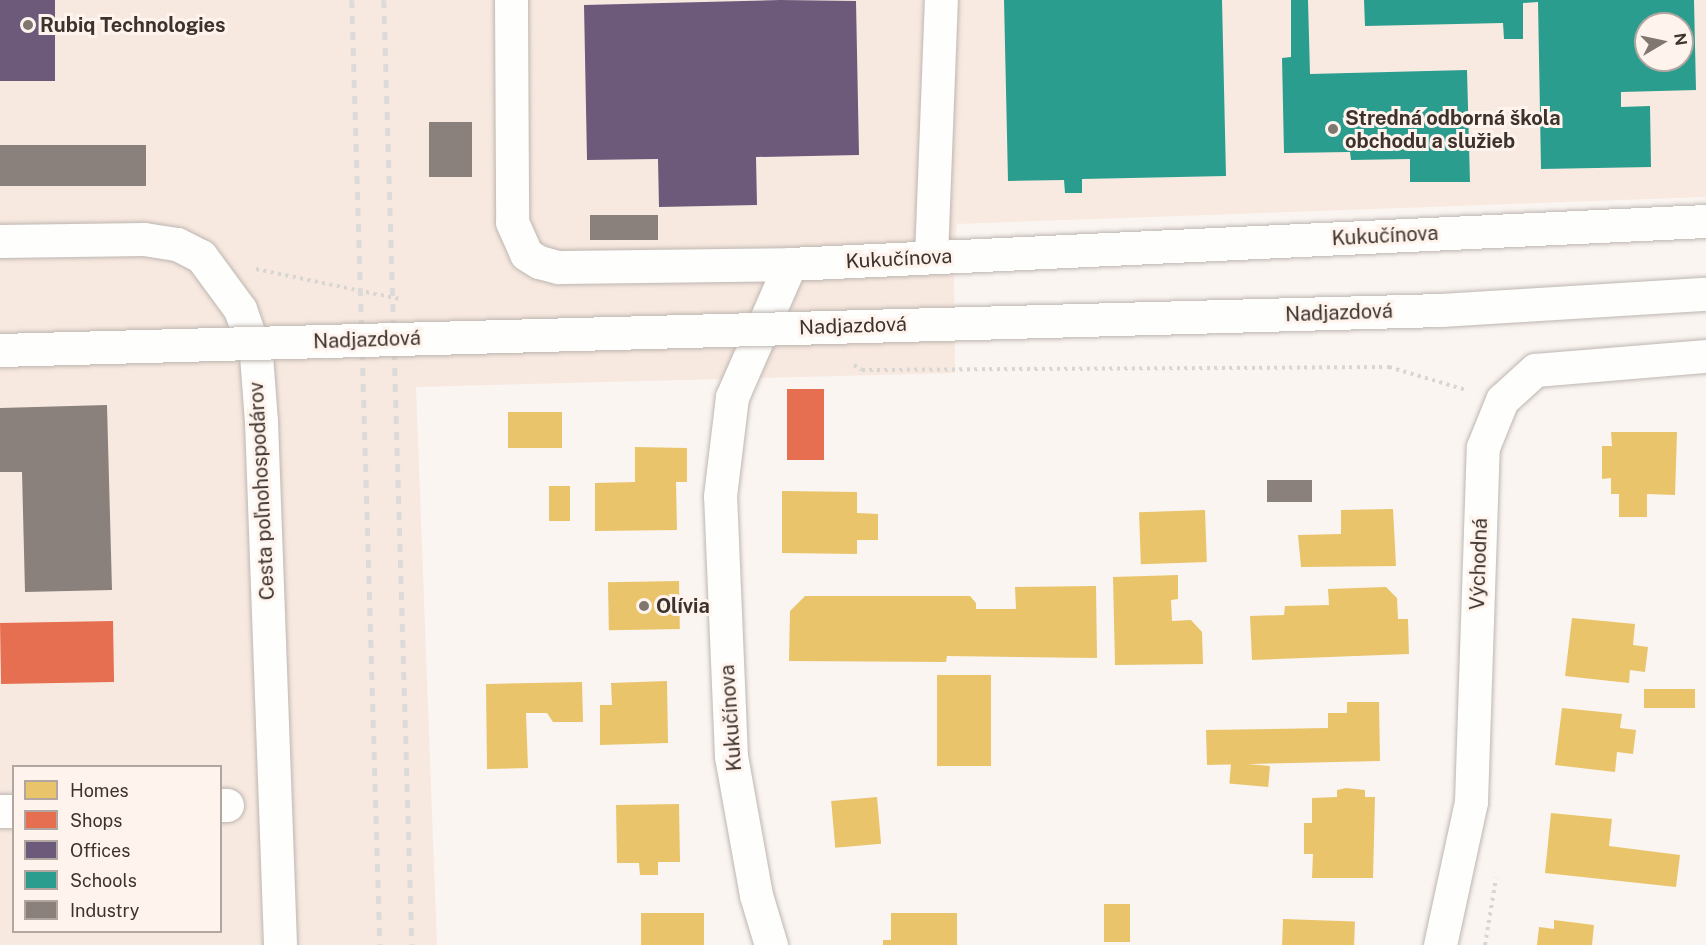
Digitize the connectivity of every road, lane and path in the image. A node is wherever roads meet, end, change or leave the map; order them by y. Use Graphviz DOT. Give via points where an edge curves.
graph roads {
  1 [pos="511,0"];
  2 [pos="941,0"];
  3 [pos="1706,220"];
  4 [pos="0,241"];
  5 [pos="201,256"];
  6 [pos="931,257"];
  7 [pos="790,264"];
  8 [pos="1706,294"];
  9 [pos="410,301"];
  10 [pos="0,350"];
  11 [pos="1706,356"];
  12 [pos="843,359"];
  13 [pos="1502,400"];
  14 [pos="279,945"];
  15 [pos="771,945"];
  16 [pos="1440,945"];
  1 -- 7 [label="street" via="512,222 526,254 558,267"];
  2 -- 6 [label="street"];
  3 -- 6 [label="street, Kukučínova"];
  4 -- 5 [label="street, Cesta poľnohospodárov" via="144,239 177,244"];
  5 -- 9 [label="path"];
  5 -- 14 [label="street, Cesta poľnohospodárov" via="240,309 256,355"];
  6 -- 7 [label="street, Kukučínova"];
  7 -- 15 [label="street, Kukučínova" via="732,397 720,496 732,756 756,895"];
  8 -- 10 [label="street, Nadjazdová, bridge" via="1441,310"];
  11 -- 13 [label="street, Východná" via="1535,370"];
  12 -- 13 [label="path" via="862,370 1389,367"];
  13 -- 16 [label="street, Východná" via="1483,447 1471,802"];
}
